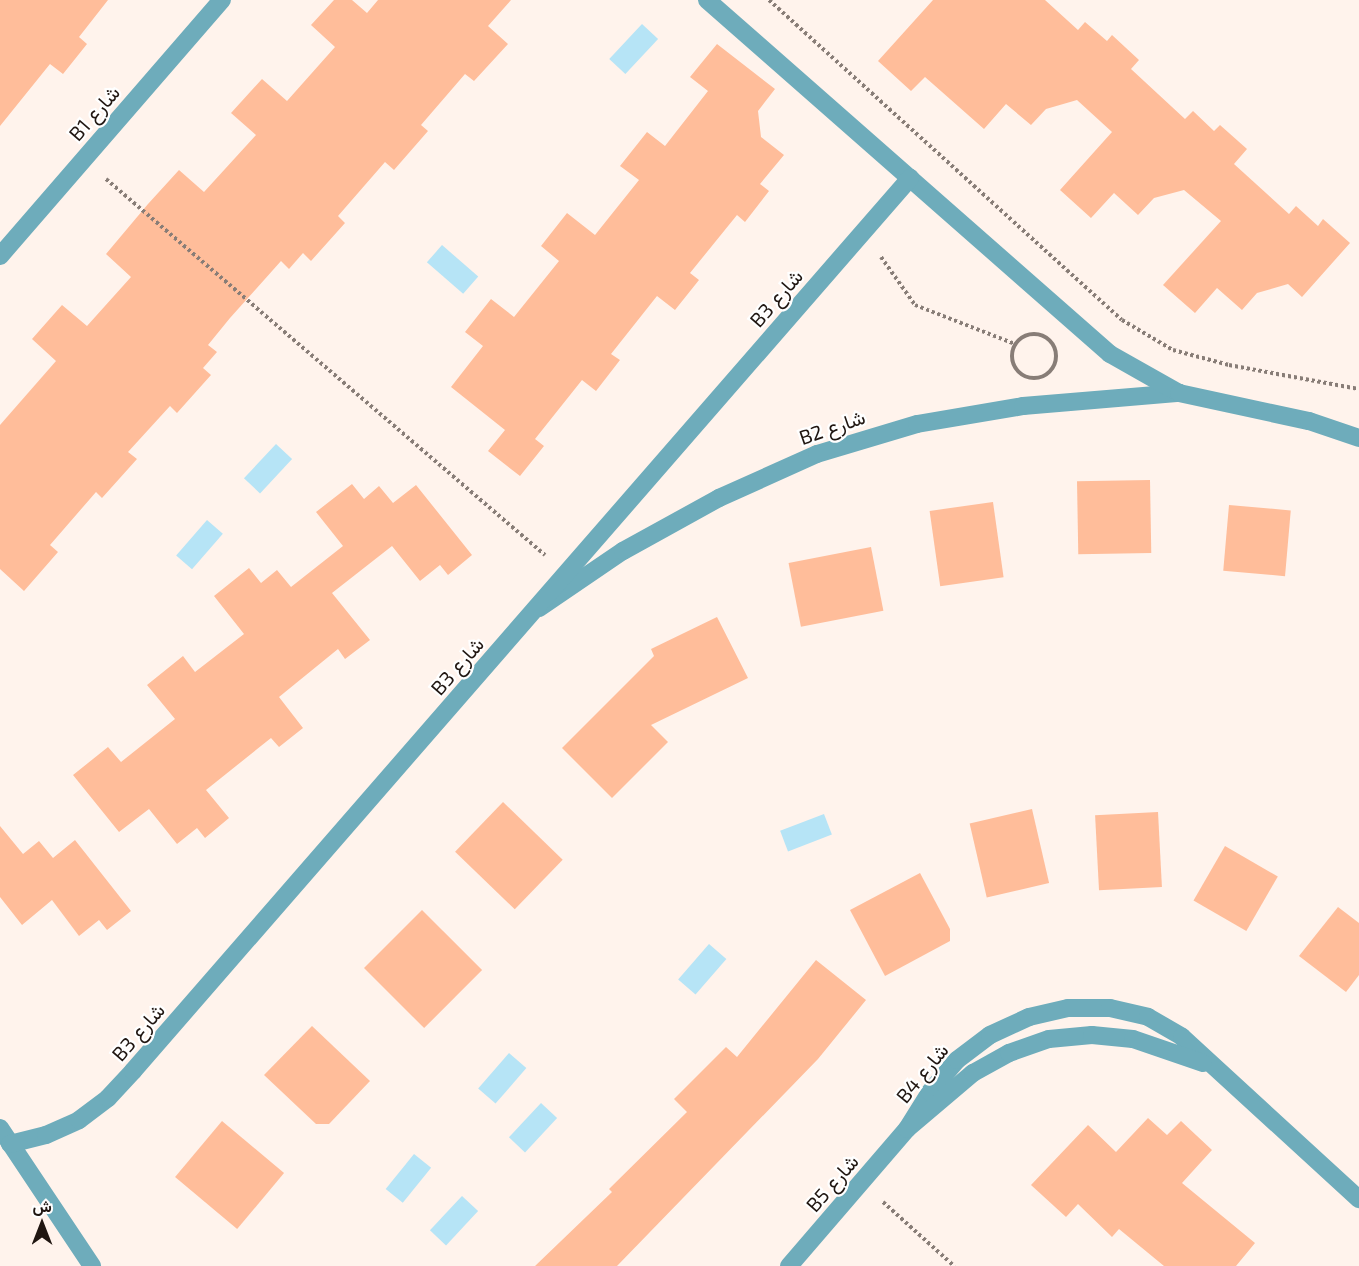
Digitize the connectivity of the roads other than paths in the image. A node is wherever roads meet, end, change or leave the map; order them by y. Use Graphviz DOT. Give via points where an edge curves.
graph roads {
  1 [pos="222,0"];
  2 [pos="707,0"];
  3 [pos="910,178"];
  4 [pos="0,256"];
  5 [pos="1179,393"];
  6 [pos="1359,438"];
  7 [pos="535,610"];
  8 [pos="1210,1066"];
  9 [pos="0,1128"];
  10 [pos="907,1129"];
  11 [pos="10,1144"];
  12 [pos="1359,1199"];
  13 [pos="92,1266"];
  14 [pos="789,1266"];
  1 -- 4 [label="street, B1 شارع"];
  2 -- 3 [label="street, B2 شارع"];
  3 -- 5 [label="street, B2 شارع" via="1110,354"];
  3 -- 7 [label="street, B3 شارع"];
  5 -- 6 [label="street, B2 شارع" via="1309,421"];
  5 -- 7 [label="street, B2 شارع" via="1011,408 917,424 817,454 719,498 623,551"];
  7 -- 11 [label="street, B3 شارع" via="108,1098 79,1120 46,1135"];
  8 -- 10 [label="street, B4 شارع" via="1133,1039 1092,1035 1049,1039 1009,1053 972,1073"];
  8 -- 10 [label="street, B4 شارع" via="1182,1037 1148,1017 1110,1008 1068,1008 1029,1017 990,1035 957,1060 930,1092"];
  8 -- 12 [label="street, B4 شارع"];
  9 -- 11 [label="street"];
  10 -- 14 [label="street, B5 شارع"];
  11 -- 13 [label="street"];
}
